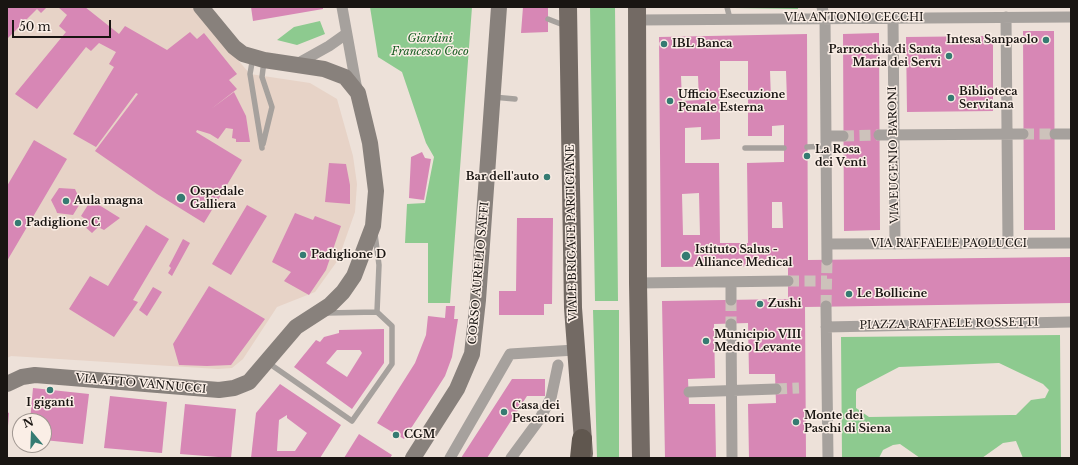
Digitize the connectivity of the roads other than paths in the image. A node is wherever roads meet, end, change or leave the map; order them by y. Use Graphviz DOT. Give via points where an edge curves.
graph roads {
  1 [pos="342,7"];
  2 [pos="499,7"];
  3 [pos="568,7"];
  4 [pos="727,7"];
  5 [pos="822,7"];
  6 [pos="205,9"];
  7 [pos="638,14"];
  8 [pos="1006,17"];
  9 [pos="1071,17"];
  10 [pos="893,18"];
  11 [pos="548,19"];
  12 [pos="730,19"];
  13 [pos="825,19"];
  14 [pos="568,26"];
  15 [pos="346,34"];
  16 [pos="258,58"];
  17 [pos="295,64"];
  18 [pos="358,93"];
  19 [pos="493,97"];
  20 [pos="515,99"];
  21 [pos="1007,134"];
  22 [pos="1023,134"];
  23 [pos="1055,134"];
  24 [pos="1071,134"];
  25 [pos="879,135"];
  26 [pos="894,135"];
  27 [pos="843,136"];
  28 [pos="826,141"];
  29 [pos="807,147"];
  30 [pos="745,148"];
  31 [pos="784,148"];
  32 [pos="373,226"];
  33 [pos="1008,243"];
  34 [pos="1071,243"];
  35 [pos="828,244"];
  36 [pos="895,244"];
  37 [pos="827,260"];
  38 [pos="788,281"];
  39 [pos="731,282"];
  40 [pos="638,283"];
  41 [pos="731,300"];
  42 [pos="826,306"];
  43 [pos="377,312"];
  44 [pos="320,313"];
  45 [pos="1071,322"];
  46 [pos="731,324"];
  47 [pos="826,327"];
  48 [pos="575,350"];
  49 [pos="267,362"];
  50 [pos="558,365"];
  51 [pos="7,384"];
  52 [pos="776,389"];
  53 [pos="732,390"];
  54 [pos="689,392"];
  55 [pos="582,452"];
  56 [pos="413,458"];
  57 [pos="450,458"];
  58 [pos="511,458"];
  59 [pos="641,458"];
  60 [pos="732,458"];
  61 [pos="828,458"];
  1 -- 15 [label="street"];
  2 -- 19 [label="street, CORSO AURELIO SAFFI"];
  3 -- 14 [label="main road, VIALE BRIGATE PARTIGIANE"];
  4 -- 12 [label="lane"];
  5 -- 13 [label="street"];
  6 -- 16 [label="street" via="234,47 243,54"];
  7 -- 12 [label="street, VIA ANTONIO CECCHI"];
  7 -- 40 [label="main road"];
  8 -- 9 [label="street, VIA ANTONIO CECCHI"];
  8 -- 10 [label="street, VIA ANTONIO CECCHI"];
  8 -- 21 [label="street"];
  10 -- 13 [label="street, VIA ANTONIO CECCHI"];
  10 -- 26 [label="street, VIA EUGENIO BARONI"];
  11 -- 14 [label="lane"];
  12 -- 13 [label="street, VIA ANTONIO CECCHI"];
  13 -- 28 [label="street"];
  14 -- 48 [label="main road, VIALE BRIGATE PARTIGIANE"];
  15 -- 17 [label="street"];
  15 -- 18 [label="street"];
  16 -- 16 [label="lane" via="250,74 262,148 272,107"];
  16 -- 17 [label="street"];
  17 -- 18 [label="street" via="324,69 345,77"];
  18 -- 32 [label="street, VIA ATTO VANNUCCI" via="370,143 376,191"];
  19 -- 20 [label="lane"];
  19 -- 56 [label="street, CORSO AURELIO SAFFI" via="472,354 457,390"];
  21 -- 22 [label="street"];
  21 -- 26 [label="street"];
  21 -- 33 [label="street"];
  23 -- 24 [label="street"];
  25 -- 26 [label="street"];
  26 -- 36 [label="street, VIA EUGENIO BARONI"];
  27 -- 28 [label="street"];
  28 -- 29 [label="lane"];
  28 -- 35 [label="street"];
  30 -- 31 [label="lane"];
  32 -- 43 [label="lane" via="379,265"];
  32 -- 44 [label="street, VIA ATTO VANNUCCI" via="354,276 343,292"];
  33 -- 34 [label="street, VIA RAFFAELE PAOLUCCI"];
  33 -- 36 [label="street, VIA RAFFAELE PAOLUCCI"];
  35 -- 36 [label="street, VIA RAFFAELE PAOLUCCI"];
  35 -- 37 [label="street"];
  38 -- 39 [label="street"];
  39 -- 40 [label="street"];
  39 -- 41 [label="street"];
  40 -- 59 [label="main road"];
  42 -- 47 [label="street"];
  43 -- 44 [label="lane"];
  43 -- 49 [label="lane" via="392,326 392,364 352,421"];
  44 -- 49 [label="street, VIA ATTO VANNUCCI" via="307,318 296,327"];
  45 -- 47 [label="street, PIAZZA RAFFAELE ROSSETTI"];
  46 -- 53 [label="street"];
  47 -- 61 [label="street"];
  48 -- 55 [label="main road, VIALE BRIGATE PARTIGIANE"];
  48 -- 57 [label="street" via="510,354"];
  49 -- 51 [label="street, VIA ATTO VANNUCCI" via="250,382 219,390 36,375 22,377"];
  50 -- 58 [label="street" via="551,398 539,420"];
  52 -- 53 [label="street"];
  53 -- 54 [label="street"];
  53 -- 60 [label="street"];
}
